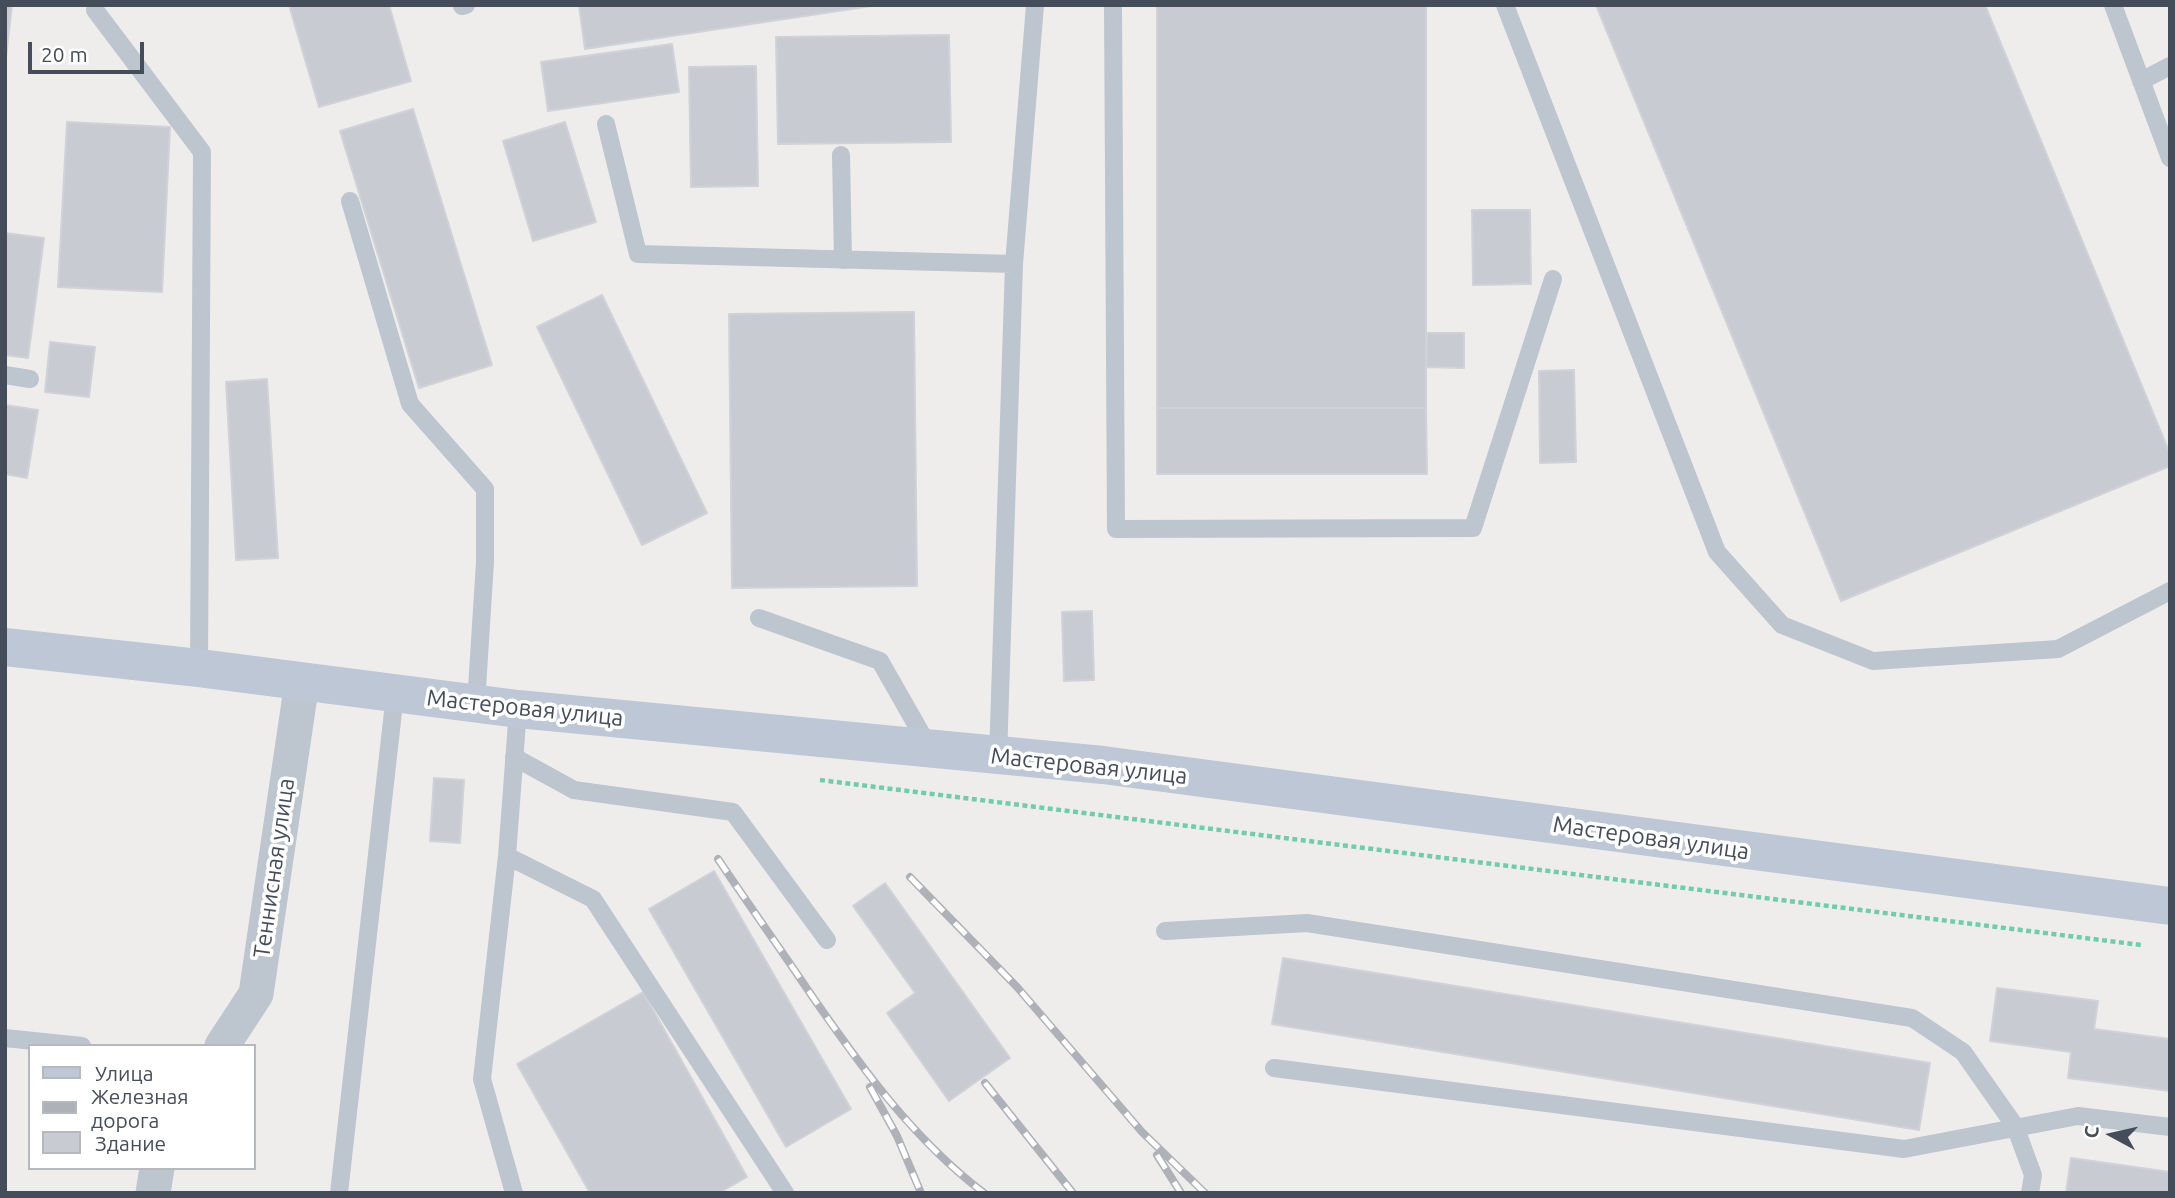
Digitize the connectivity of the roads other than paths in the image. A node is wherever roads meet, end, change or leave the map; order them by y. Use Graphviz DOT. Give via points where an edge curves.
graph roads {
  1 [pos="1035,5"];
  2 [pos="1113,5"];
  3 [pos="1505,5"];
  4 [pos="2113,5"];
  5 [pos="95,10"];
  6 [pos="2170,66"];
  7 [pos="2141,82"];
  8 [pos="606,124"];
  9 [pos="841,155"];
  10 [pos="2170,158"];
  11 [pos="350,201"];
  12 [pos="843,260"];
  13 [pos="1014,264"];
  14 [pos="1553,279"];
  15 [pos="5,374"];
  16 [pos="30,379"];
  17 [pos="2170,591"];
  18 [pos="759,618"];
  19 [pos="5,647"];
  20 [pos="199,668"];
  21 [pos="302,682"];
  22 [pos="396,694"];
  23 [pos="477,704"];
  24 [pos="518,709"];
  25 [pos="930,750"];
  26 [pos="514,757"];
  27 [pos="998,757"];
  28 [pos="507,856"];
  29 [pos="2170,906"];
  30 [pos="1165,931"];
  31 [pos="827,940"];
  32 [pos="5,1038"];
  33 [pos="63,1044"];
  34 [pos="223,1044"];
  35 [pos="1274,1068"];
  36 [pos="2015,1126"];
  37 [pos="2170,1127"];
  38 [pos="157,1170"];
  39 [pos="153,1193"];
  40 [pos="339,1193"];
  41 [pos="514,1193"];
  42 [pos="785,1193"];
  43 [pos="2030,1193"];
  1 -- 13 [label="lane"];
  2 -- 14 [label="lane" via="1116,529 1473,528"];
  3 -- 17 [label="lane" via="1717,552 1782,625 1873,661 2057,649"];
  4 -- 7 [label="lane"];
  5 -- 20 [label="lane" via="202,152"];
  6 -- 7 [label="lane"];
  7 -- 10 [label="lane"];
  8 -- 12 [label="lane" via="638,254"];
  9 -- 12 [label="lane"];
  11 -- 23 [label="lane" via="410,404 485,489"];
  12 -- 13 [label="lane"];
  13 -- 27 [label="lane"];
  15 -- 16 [label="lane"];
  18 -- 25 [label="lane" via="880,662"];
  19 -- 20 [label="main road, Мастеровая улица"];
  20 -- 21 [label="main road, Мастеровая улица"];
  21 -- 22 [label="main road, Мастеровая улица"];
  21 -- 34 [label="street, Теннисная улица" via="256,994"];
  22 -- 23 [label="main road, Мастеровая улица"];
  22 -- 40 [label="lane"];
  23 -- 24 [label="main road, Мастеровая улица"];
  24 -- 25 [label="main road, Мастеровая улица"];
  24 -- 26 [label="lane"];
  25 -- 27 [label="main road, Мастеровая улица"];
  26 -- 28 [label="lane"];
  26 -- 31 [label="lane" via="574,790 733,812"];
  27 -- 29 [label="main road, Мастеровая улица" via="1117,767"];
  28 -- 41 [label="lane" via="482,1079"];
  28 -- 42 [label="lane" via="593,899"];
  30 -- 36 [label="lane" via="1307,923 1912,1018 1963,1052"];
  32 -- 33 [label="lane"];
  35 -- 36 [label="lane" via="1904,1149"];
  36 -- 37 [label="lane" via="2078,1116"];
  36 -- 43 [label="lane" via="2033,1175"];
  38 -- 39 [label="street"];
}
